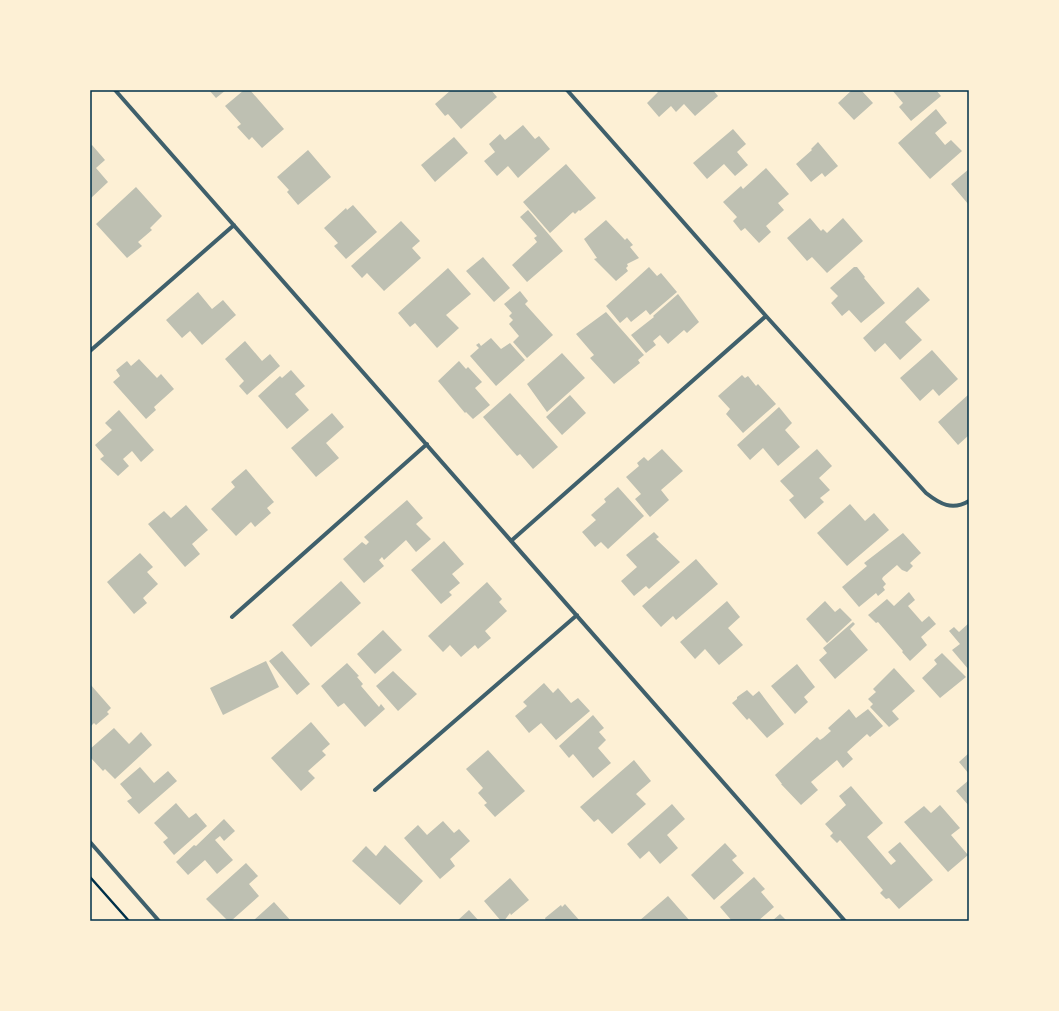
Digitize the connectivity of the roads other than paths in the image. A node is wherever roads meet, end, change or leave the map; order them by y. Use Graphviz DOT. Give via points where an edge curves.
graph roads {
  1 [pos="115,90"];
  2 [pos="567,90"];
  3 [pos="234,225"];
  4 [pos="766,316"];
  5 [pos="90,351"];
  6 [pos="427,444"];
  7 [pos="969,501"];
  8 [pos="512,541"];
  9 [pos="577,615"];
  10 [pos="232,617"];
  11 [pos="375,790"];
  12 [pos="90,842"];
  13 [pos="159,921"];
  14 [pos="846,921"];
  1 -- 3 [label="street"];
  2 -- 4 [label="street"];
  3 -- 5 [label="street"];
  3 -- 6 [label="street"];
  4 -- 7 [label="street" via="926,493 949,507"];
  4 -- 8 [label="street"];
  6 -- 8 [label="street"];
  6 -- 10 [label="street"];
  8 -- 9 [label="street"];
  9 -- 11 [label="street"];
  9 -- 14 [label="street"];
  12 -- 13 [label="street"];
}
